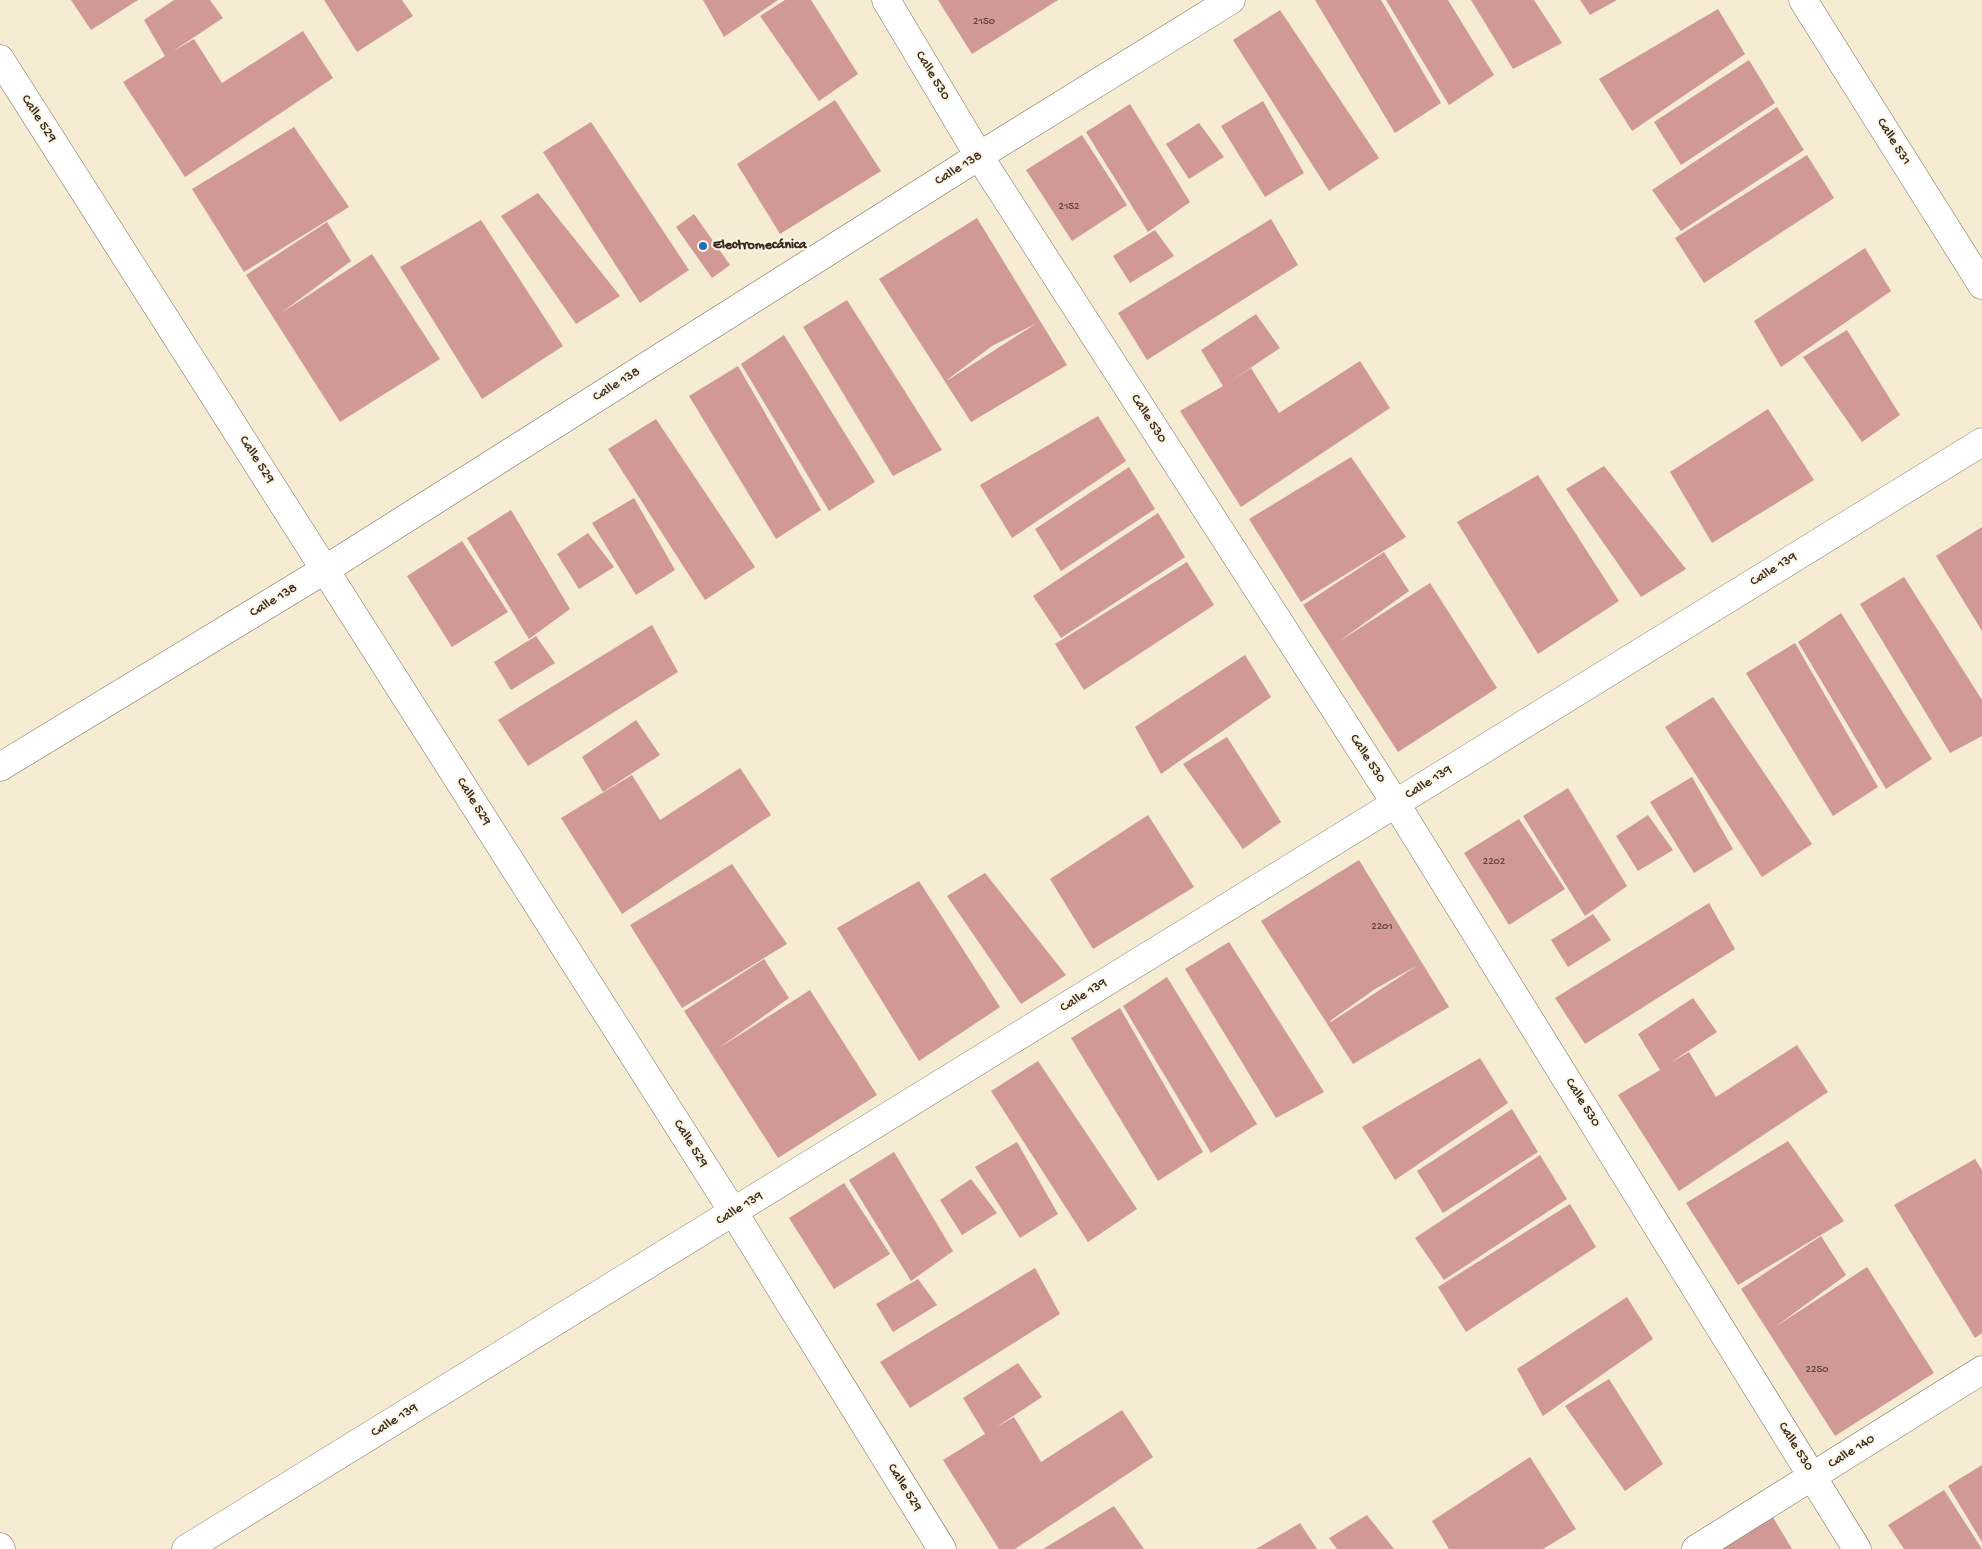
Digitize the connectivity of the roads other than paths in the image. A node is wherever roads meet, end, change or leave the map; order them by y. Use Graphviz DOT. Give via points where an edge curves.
graph roads {
  1 [pos="886,0"];
  2 [pos="1231,0"];
  3 [pos="1804,0"];
  4 [pos="0,59"];
  5 [pos="979,156"];
  6 [pos="1982,285"];
  7 [pos="1982,442"];
  8 [pos="326,569"];
  9 [pos="0,767"];
  10 [pos="1396,804"];
  11 [pos="734,1213"];
  12 [pos="1982,1370"];
  13 [pos="1813,1476"];
  14 [pos="186,1549"];
  15 [pos="942,1549"];
  16 [pos="1696,1549"];
  17 [pos="1857,1549"];
  1 -- 5 [label="street, Calle 530"];
  2 -- 5 [label="street, Calle 138"];
  3 -- 6 [label="street, Calle 531"];
  4 -- 8 [label="street, Calle 529"];
  5 -- 8 [label="street, Calle 138"];
  5 -- 10 [label="street, Calle 530"];
  7 -- 10 [label="street, Calle 139"];
  8 -- 9 [label="street, Calle 138"];
  8 -- 11 [label="street, Calle 529"];
  10 -- 11 [label="street, Calle 139"];
  10 -- 13 [label="street, Calle 530"];
  11 -- 14 [label="street, Calle 139"];
  11 -- 15 [label="street, Calle 529"];
  12 -- 13 [label="street, Calle 140"];
  13 -- 16 [label="street, Calle 140"];
  13 -- 17 [label="street, Calle 530"];
}
